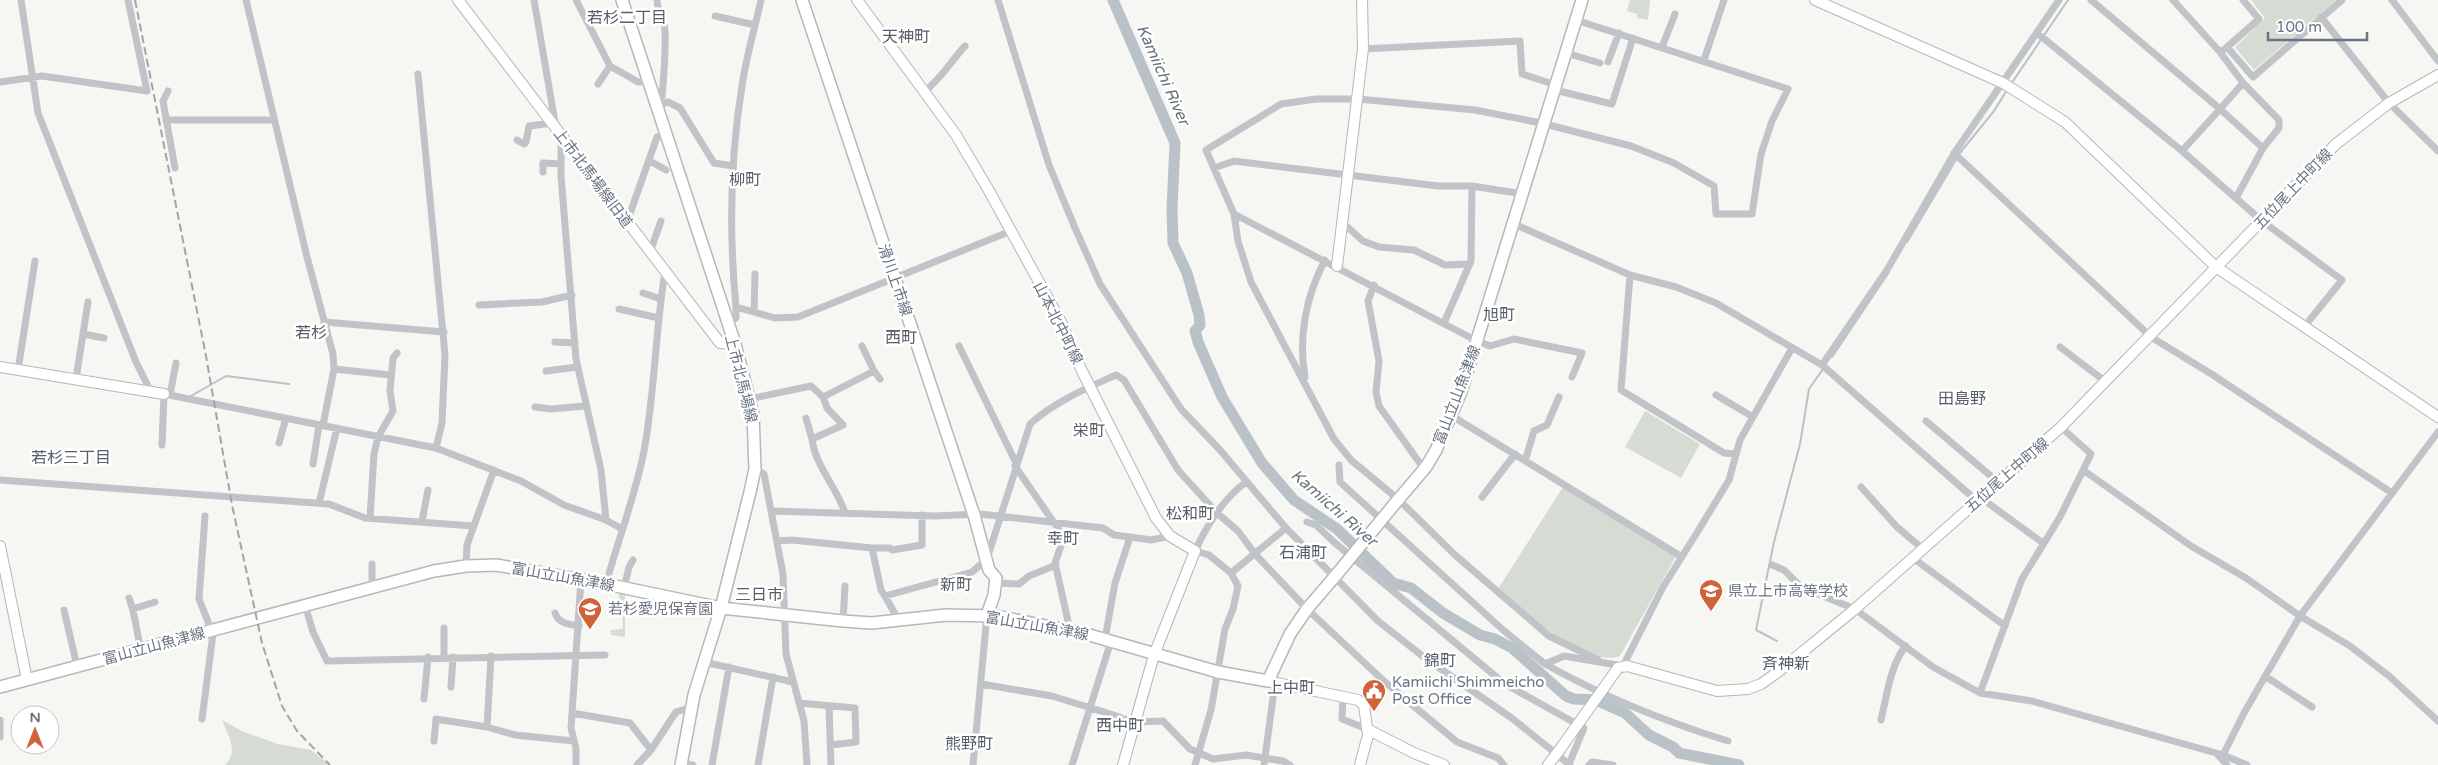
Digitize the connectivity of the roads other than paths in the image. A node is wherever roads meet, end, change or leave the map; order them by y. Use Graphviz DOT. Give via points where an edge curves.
graph roads {
  1 [pos="20,0"];
  2 [pos="128,0"];
  3 [pos="246,0"];
  4 [pos="458,0"];
  5 [pos="534,0"];
  6 [pos="576,0"];
  7 [pos="622,0"];
  8 [pos="657,0"];
  9 [pos="762,0"];
  10 [pos="802,0"];
  11 [pos="857,0"];
  12 [pos="998,0"];
  13 [pos="1362,0"];
  14 [pos="1582,0"];
  15 [pos="1724,0"];
  16 [pos="1815,0"];
  17 [pos="2059,0"];
  18 [pos="2091,0"];
  19 [pos="2173,0"];
  20 [pos="2243,0"];
  21 [pos="2342,0"];
  22 [pos="2392,0"];
  23 [pos="1675,14"];
  24 [pos="715,16"];
  25 [pos="2321,17"];
  26 [pos="1576,20"];
  27 [pos="756,25"];
  28 [pos="1619,33"];
  29 [pos="2037,33"];
  30 [pos="1633,38"];
  31 [pos="965,46"];
  32 [pos="1662,47"];
  33 [pos="2227,47"];
  34 [pos="1363,49"];
  35 [pos="2220,52"];
  36 [pos="1566,54"];
  37 [pos="1704,60"];
  38 [pos="2438,60"];
  39 [pos="610,66"];
  40 [pos="418,74"];
  41 [pos="2438,75"];
  42 [pos="32,77"];
  43 [pos="647,81"];
  44 [pos="0,82"];
  45 [pos="2003,82"];
  46 [pos="2243,83"];
  47 [pos="598,84"];
  48 [pos="1556,87"];
  49 [pos="168,91"];
  50 [pos="924,92"];
  51 [pos="1358,99"];
  52 [pos="654,103"];
  53 [pos="2389,103"];
  54 [pos="2220,109"];
  55 [pos="166,120"];
  56 [pos="274,120"];
  57 [pos="1545,124"];
  58 [pos="557,129"];
  59 [pos="665,135"];
  60 [pos="517,140"];
  61 [pos="2263,148"];
  62 [pos="2182,151"];
  63 [pos="2438,151"];
  64 [pos="1954,154"];
  65 [pos="650,161"];
  66 [pos="561,164"];
  67 [pos="733,166"];
  68 [pos="175,168"];
  69 [pos="1214,168"];
  70 [pos="666,170"];
  71 [pos="543,172"];
  72 [pos="1348,175"];
  73 [pos="1472,186"];
  74 [pos="1523,194"];
  75 [pos="2236,198"];
  76 [pos="1234,214"];
  77 [pos="661,221"];
  78 [pos="627,222"];
  79 [pos="1342,222"];
  80 [pos="2262,222"];
  81 [pos="1514,224"];
  82 [pos="1011,231"];
  83 [pos="650,252"];
  84 [pos="1325,260"];
  85 [pos="35,261"];
  86 [pos="1470,264"];
  87 [pos="1337,266"];
  88 [pos="2216,267"];
  89 [pos="665,272"];
  90 [pos="755,274"];
  91 [pos="1630,275"];
  92 [pos="894,278"];
  93 [pos="1374,285"];
  94 [pos="643,293"];
  95 [pos="572,295"];
  96 [pos="661,299"];
  97 [pos="88,302"];
  98 [pos="479,305"];
  99 [pos="736,307"];
  100 [pos="619,309"];
  101 [pos="754,312"];
  102 [pos="659,318"];
  103 [pos="324,322"];
  104 [pos="727,323"];
  105 [pos="1444,323"];
  106 [pos="2304,327"];
  107 [pos="444,332"];
  108 [pos="83,334"];
  109 [pos="2151,337"];
  110 [pos="104,338"];
  111 [pos="1477,341"];
  112 [pos="555,342"];
  113 [pos="575,343"];
  114 [pos="735,344"];
  115 [pos="862,346"];
  116 [pos="959,346"];
  117 [pos="2060,347"];
  118 [pos="1792,348"];
  119 [pos="397,353"];
  120 [pos="176,363"];
  121 [pos="1822,365"];
  122 [pos="0,367"];
  123 [pos="578,367"];
  124 [pos="334,369"];
  125 [pos="18,370"];
  126 [pos="546,371"];
  127 [pos="874,371"];
  128 [pos="392,375"];
  129 [pos="1572,376"];
  130 [pos="76,379"];
  131 [pos="880,379"];
  132 [pos="2106,382"];
  133 [pos="1090,386"];
  134 [pos="1307,386"];
  135 [pos="151,392"];
  136 [pos="167,395"];
  137 [pos="1716,395"];
  138 [pos="823,397"];
  139 [pos="1559,397"];
  140 [pos="749,399"];
  141 [pos="585,406"];
  142 [pos="535,407"];
  143 [pos="1452,416"];
  144 [pos="1753,417"];
  145 [pos="2438,417"];
  146 [pos="286,418"];
  147 [pos="806,418"];
  148 [pos="1926,421"];
  149 [pos="321,425"];
  150 [pos="2061,427"];
  151 [pos="337,428"];
  152 [pos="2438,432"];
  153 [pos="378,437"];
  154 [pos="812,438"];
  155 [pos="279,443"];
  156 [pos="162,445"];
  157 [pos="436,448"];
  158 [pos="1516,454"];
  159 [pos="1735,454"];
  160 [pos="1525,461"];
  161 [pos="312,464"];
  162 [pos="1016,465"];
  163 [pos="1339,465"];
  164 [pos="755,469"];
  165 [pos="1424,469"];
  166 [pos="494,470"];
  167 [pos="2083,470"];
  168 [pos="0,480"];
  169 [pos="1246,482"];
  170 [pos="1999,483"];
  171 [pos="1861,487"];
  172 [pos="428,490"];
  173 [pos="2392,492"];
  174 [pos="1482,497"];
  175 [pos="1979,500"];
  176 [pos="1398,501"];
  177 [pos="319,503"];
  178 [pos="771,511"];
  179 [pos="1217,512"];
  180 [pos="846,513"];
  181 [pos="922,515"];
  182 [pos="974,515"];
  183 [pos="205,516"];
  184 [pos="999,516"];
  185 [pos="370,518"];
  186 [pos="606,520"];
  187 [pos="422,521"];
  188 [pos="1307,522"];
  189 [pos="1052,523"];
  190 [pos="474,526"];
  191 [pos="1286,528"];
  192 [pos="622,529"];
  193 [pos="1170,536"];
  194 [pos="1130,537"];
  195 [pos="777,541"];
  196 [pos="2043,543"];
  197 [pos="0,546"];
  198 [pos="872,548"];
  199 [pos="1923,549"];
  200 [pos="1195,552"];
  201 [pos="1255,554"];
  202 [pos="1682,557"];
  203 [pos="1913,558"];
  204 [pos="633,560"];
  205 [pos="986,560"];
  206 [pos="372,564"];
  207 [pos="1056,565"];
  208 [pos="1772,565"];
  209 [pos="466,566"];
  210 [pos="1231,573"];
  211 [pos="1335,576"];
  212 [pos="581,580"];
  213 [pos="4,581"];
  214 [pos="996,583"];
  215 [pos="606,584"];
  216 [pos="846,586"];
  217 [pos="372,588"];
  218 [pos="624,588"];
  219 [pos="885,596"];
  220 [pos="130,598"];
  221 [pos="155,602"];
  222 [pos="306,605"];
  223 [pos="721,608"];
  224 [pos="133,609"];
  225 [pos="1307,609"];
  226 [pos="1855,609"];
  227 [pos="64,610"];
  228 [pos="555,613"];
  229 [pos="987,615"];
  230 [pos="786,616"];
  231 [pos="2300,616"];
  232 [pos="899,621"];
  233 [pos="843,622"];
  234 [pos="579,626"];
  235 [pos="2006,626"];
  236 [pos="444,628"];
  237 [pos="212,630"];
  238 [pos="1070,630"];
  239 [pos="1108,640"];
  240 [pos="1906,646"];
  241 [pos="140,649"];
  242 [pos="577,654"];
  243 [pos="605,655"];
  244 [pos="1154,655"];
  245 [pos="492,656"];
  246 [pos="444,657"];
  247 [pos="453,657"];
  248 [pos="428,658"];
  249 [pos="1598,660"];
  250 [pos="704,662"];
  251 [pos="1545,664"];
  252 [pos="77,666"];
  253 [pos="729,667"];
  254 [pos="1620,667"];
  255 [pos="1218,672"];
  256 [pos="2265,676"];
  257 [pos="773,677"];
  258 [pos="27,680"];
  259 [pos="793,682"];
  260 [pos="1272,682"];
  261 [pos="981,684"];
  262 [pos="0,687"];
  263 [pos="451,687"];
  264 [pos="1980,692"];
  265 [pos="1343,697"];
  266 [pos="424,699"];
  267 [pos="799,704"];
  268 [pos="829,706"];
  269 [pos="692,707"];
  270 [pos="1091,708"];
  271 [pos="2312,708"];
  272 [pos="572,713"];
  273 [pos="202,718"];
  274 [pos="0,720"];
  275 [pos="1881,720"];
  276 [pos="2438,721"];
  277 [pos="1135,722"];
  278 [pos="488,727"];
  279 [pos="1367,729"];
  280 [pos="0,737"];
  281 [pos="434,741"];
  282 [pos="574,741"];
  283 [pos="1728,741"];
  284 [pos="831,745"];
  285 [pos="651,750"];
  286 [pos="1200,754"];
  287 [pos="1557,754"];
  288 [pos="2220,754"];
  289 [pos="1265,761"];
  290 [pos="681,764"];
  291 [pos="1569,764"];
  292 [pos="576,765"];
  293 [pos="637,765"];
  294 [pos="693,765"];
  295 [pos="712,765"];
  296 [pos="758,765"];
  297 [pos="807,765"];
  298 [pos="831,765"];
  299 [pos="973,765"];
  300 [pos="1072,765"];
  301 [pos="1123,765"];
  302 [pos="1195,765"];
  303 [pos="1290,765"];
  304 [pos="1360,765"];
  305 [pos="1444,765"];
  306 [pos="1504,765"];
  307 [pos="1548,765"];
  308 [pos="1590,765"];
  309 [pos="1613,765"];
  310 [pos="2227,765"];
  311 [pos="2246,765"];
  1 -- 42 [label="street"];
  2 -- 42 [label="street" via="147,91"];
  3 -- 56 [label="street"];
  4 -- 58 [label="main road, 上市北馬場線旧道"];
  5 -- 58 [label="street"];
  6 -- 39 [label="street"];
  7 -- 43 [label="main road, 上市北馬場線"];
  8 -- 52 [label="street" via="665,29 666,58 662,97"];
  9 -- 27 [label="street"];
  10 -- 92 [label="main road, 滑川上市線"];
  11 -- 50 [label="main road, 山本北中町線"];
  12 -- 169 [label="street" via="1049,165 1100,284 1181,409"];
  13 -- 34 [label="main road"];
  14 -- 26 [label="main road, 富山立山魚津線"];
  15 -- 37 [label="street"];
  16 -- 45 [label="main road"];
  17 -- 29 [label="street"];
  18 -- 54 [label="street"];
  19 -- 35 [label="street"];
  20 -- 33 [label="street" via="2259,19"];
  21 -- 25 [label="street"];
  22 -- 38 [label="street"];
  23 -- 32 [label="street"];
  24 -- 27 [label="street"];
  25 -- 33 [label="street" via="2253,78"];
  25 -- 53 [label="street"];
  26 -- 28 [label="street"];
  26 -- 36 [label="main road, 富山立山魚津線"];
  27 -- 67 [label="street" via="742,84"];
  28 -- 30 [label="street"];
  28 -- 36 [label="street" via="1604,62"];
  29 -- 45 [label="street"];
  29 -- 62 [label="street"];
  30 -- 32 [label="street"];
  30 -- 48 [label="street" via="1612,104"];
  31 -- 50 [label="street" via="937,82"];
  32 -- 37 [label="street"];
  33 -- 35 [label="street"];
  34 -- 48 [label="street" via="1520,41 1522,74"];
  34 -- 51 [label="main road"];
  35 -- 46 [label="street"];
  36 -- 48 [label="main road, 富山立山魚津線"];
  37 -- 57 [label="street" via="1788,89 1761,154 1752,214 1716,214 1714,186 1674,162 1631,146"];
  39 -- 43 [label="street" via="638,82"];
  39 -- 47 [label="street"];
  40 -- 107 [label="street"];
  41 -- 53 [label="main road, 五位尾上中町線"];
  42 -- 44 [label="street"];
  42 -- 135 [label="street" via="38,113 136,362"];
  43 -- 52 [label="main road, 上市北馬場線"];
  45 -- 64 [label="street"];
  45 -- 88 [label="main road" via="2065,122"];
  46 -- 54 [label="street"];
  46 -- 61 [label="street" via="2279,120 2279,128"];
  48 -- 57 [label="main road, 富山立山魚津線"];
  49 -- 55 [label="street" via="163,101"];
  50 -- 82 [label="main road, 山本北中町線" via="956,135"];
  51 -- 57 [label="street" via="1475,110"];
  51 -- 69 [label="street" via="1316,99 1282,104 1206,150"];
  51 -- 72 [label="main road"];
  52 -- 59 [label="main road, 上市北馬場線"];
  52 -- 67 [label="street" via="668,102 680,108 714,163"];
  53 -- 63 [label="street"];
  53 -- 80 [label="main road, 五位尾上中町線" via="2336,144"];
  54 -- 61 [label="street"];
  54 -- 62 [label="street"];
  55 -- 56 [label="street"];
  55 -- 68 [label="street"];
  56 -- 103 [label="street"];
  57 -- 74 [label="main road, 富山立山魚津線"];
  58 -- 60 [label="street" via="529,126 526,142"];
  58 -- 66 [label="street"];
  58 -- 78 [label="main road, 上市北馬場線旧道"];
  59 -- 65 [label="street" via="657,137"];
  59 -- 104 [label="main road, 上市北馬場線"];
  61 -- 75 [label="street"];
  62 -- 75 [label="street"];
  64 -- 109 [label="street"];
  64 -- 121 [label="street" via="1887,270"];
  65 -- 70 [label="street"];
  65 -- 78 [label="street"];
  66 -- 71 [label="street" via="543,162"];
  66 -- 95 [label="street"];
  67 -- 99 [label="street" via="731,234"];
  69 -- 72 [label="street" via="1234,161"];
  69 -- 76 [label="street"];
  72 -- 73 [label="street" via="1438,186"];
  72 -- 79 [label="main road"];
  73 -- 74 [label="street"];
  73 -- 86 [label="street"];
  74 -- 81 [label="main road, 富山立山魚津線"];
  75 -- 80 [label="street"];
  76 -- 84 [label="street"];
  76 -- 134 [label="street" via="1238,241 1251,282"];
  77 -- 83 [label="street"];
  78 -- 83 [label="main road, 上市北馬場線旧道"];
  79 -- 86 [label="street" via="1363,241 1379,247 1414,250 1445,264"];
  79 -- 87 [label="main road"];
  80 -- 88 [label="main road, 五位尾上中町線"];
  80 -- 106 [label="street" via="2342,280"];
  81 -- 91 [label="street"];
  81 -- 111 [label="main road, 富山立山魚津線"];
  82 -- 92 [label="street"];
  82 -- 133 [label="main road, 山本北中町線" via="1061,322"];
  83 -- 89 [label="main road, 上市北馬場線旧道"];
  84 -- 87 [label="street"];
  84 -- 134 [label="street" via="1313,283 1304,319 1301,354"];
  85 -- 125 [label="street"];
  86 -- 105 [label="street"];
  87 -- 93 [label="street"];
  88 -- 106 [label="main road"];
  88 -- 109 [label="main road, 五位尾上中町線"];
  89 -- 96 [label="street"];
  89 -- 114 [label="main road, 上市北馬場線旧道" via="720,343"];
  90 -- 101 [label="street"];
  91 -- 118 [label="street" via="1676,287 1716,303"];
  91 -- 159 [label="street" via="1621,390 1724,453"];
  92 -- 101 [label="street" via="798,317 775,318"];
  92 -- 182 [label="main road, 滑川上市線"];
  93 -- 105 [label="street"];
  93 -- 165 [label="street" via="1368,301 1379,362 1376,392 1379,406"];
  94 -- 96 [label="street"];
  95 -- 98 [label="street" via="542,302"];
  95 -- 113 [label="street"];
  96 -- 102 [label="street"];
  97 -- 108 [label="street"];
  99 -- 101 [label="street"];
  99 -- 104 [label="street" via="736,318"];
  100 -- 102 [label="street"];
  102 -- 192 [label="street" via="644,452"];
  103 -- 107 [label="street"];
  103 -- 124 [label="street"];
  104 -- 114 [label="main road, 上市北馬場線"];
  105 -- 111 [label="street"];
  106 -- 145 [label="main road"];
  107 -- 157 [label="street" via="442,423"];
  108 -- 110 [label="street"];
  108 -- 130 [label="street"];
  109 -- 132 [label="main road, 五位尾上中町線"];
  109 -- 173 [label="street"];
  111 -- 129 [label="street" via="1490,346 1514,339 1582,354"];
  111 -- 143 [label="main road, 富山立山魚津線"];
  112 -- 113 [label="street"];
  113 -- 123 [label="street"];
  114 -- 140 [label="main road, 上市北馬場線"];
  115 -- 127 [label="street"];
  116 -- 162 [label="street"];
  117 -- 132 [label="street"];
  118 -- 121 [label="street"];
  118 -- 144 [label="street"];
  119 -- 128 [label="street" via="393,358"];
  120 -- 136 [label="street"];
  121 -- 175 [label="street"];
  122 -- 125 [label="main road"];
  123 -- 126 [label="street"];
  123 -- 141 [label="street"];
  124 -- 128 [label="street"];
  124 -- 149 [label="street"];
  125 -- 130 [label="main road"];
  127 -- 131 [label="street"];
  127 -- 138 [label="street"];
  128 -- 153 [label="street" via="393,411"];
  130 -- 135 [label="main road"];
  132 -- 150 [label="main road, 五位尾上中町線"];
  133 -- 162 [label="street" via="1030,424"];
  133 -- 179 [label="street" via="1116,375 1124,380 1178,470"];
  133 -- 193 [label="main road, 山本北中町線" via="1156,518"];
  134 -- 176 [label="street" via="1334,439 1351,460"];
  135 -- 136 [label="main road"];
  136 -- 146 [label="street"];
  136 -- 156 [label="street"];
  137 -- 144 [label="street"];
  138 -- 140 [label="street" via="811,386"];
  138 -- 154 [label="street" via="827,408 843,425"];
  139 -- 160 [label="street" via="1547,425 1534,431"];
  140 -- 164 [label="main road, 上市北馬場線" via="753,414"];
  141 -- 142 [label="street"];
  141 -- 186 [label="street" via="601,470"];
  143 -- 158 [label="street"];
  143 -- 165 [label="main road, 富山立山魚津線"];
  144 -- 159 [label="street"];
  146 -- 149 [label="street"];
  146 -- 155 [label="street"];
  147 -- 154 [label="street"];
  148 -- 170 [label="street"];
  149 -- 151 [label="street"];
  149 -- 161 [label="street"];
  150 -- 167 [label="street" via="2091,454"];
  150 -- 170 [label="main road, 五位尾上中町線"];
  151 -- 153 [label="street"];
  151 -- 177 [label="street"];
  152 -- 173 [label="street"];
  153 -- 157 [label="street"];
  153 -- 185 [label="street"];
  154 -- 180 [label="street" via="814,454"];
  157 -- 166 [label="street"];
  158 -- 160 [label="street"];
  158 -- 174 [label="street"];
  159 -- 202 [label="street" via="1729,480"];
  160 -- 202 [label="street"];
  162 -- 184 [label="street"];
  162 -- 189 [label="street"];
  163 -- 251 [label="street" via="1340,482 1418,555"];
  164 -- 178 [label="street" via="764,474"];
  164 -- 223 [label="main road, 上市北馬場線"];
  165 -- 176 [label="main road, 富山立山魚津線"];
  166 -- 186 [label="street" via="564,505"];
  166 -- 190 [label="street"];
  167 -- 196 [label="street"];
  167 -- 231 [label="street"];
  168 -- 177 [label="street"];
  169 -- 179 [label="street"];
  169 -- 191 [label="street"];
  170 -- 175 [label="main road, 五位尾上中町線"];
  171 -- 199 [label="street" via="1897,527"];
  172 -- 187 [label="street"];
  173 -- 231 [label="street"];
  175 -- 196 [label="street"];
  175 -- 199 [label="main road, 五位尾上中町線"];
  176 -- 211 [label="main road, 富山立山魚津線, bridge"];
  176 -- 249 [label="street" via="1549,636"];
  177 -- 185 [label="street" via="336,505 353,515"];
  178 -- 180 [label="street"];
  178 -- 195 [label="street"];
  179 -- 200 [label="street"];
  179 -- 201 [label="street" via="1238,531"];
  180 -- 181 [label="street"];
  181 -- 182 [label="street"];
  181 -- 198 [label="street" via="922,545 892,550"];
  182 -- 184 [label="street"];
  182 -- 205 [label="main road, 滑川上市線"];
  183 -- 237 [label="street" via="198,599"];
  184 -- 189 [label="street"];
  184 -- 205 [label="street"];
  185 -- 187 [label="street"];
  186 -- 192 [label="street"];
  187 -- 190 [label="street"];
  188 -- 291 [label="street" via="1316,524 1505,684 1584,728"];
  189 -- 194 [label="street" via="1103,528 1114,535"];
  189 -- 207 [label="street" via="1063,540"];
  190 -- 209 [label="street" via="467,545"];
  191 -- 201 [label="street"];
  191 -- 211 [label="street"];
  192 -- 215 [label="street"];
  193 -- 194 [label="street" via="1151,540"];
  193 -- 200 [label="main road, 山本北中町線"];
  194 -- 239 [label="street" via="1115,583"];
  195 -- 198 [label="street"];
  195 -- 230 [label="street" via="785,584"];
  196 -- 235 [label="street" via="2022,579"];
  197 -- 213 [label="main road"];
  198 -- 219 [label="street"];
  199 -- 203 [label="main road, 五位尾上中町線"];
  200 -- 210 [label="street" via="1209,555"];
  200 -- 244 [label="main road"];
  201 -- 210 [label="street"];
  201 -- 225 [label="street"];
  202 -- 254 [label="street"];
  203 -- 226 [label="main road, 五位尾上中町線"];
  203 -- 235 [label="street"];
  204 -- 218 [label="street"];
  205 -- 214 [label="main road, 滑川上市線"];
  205 -- 219 [label="street" via="972,572"];
  206 -- 217 [label="street"];
  207 -- 214 [label="street" via="1019,584"];
  207 -- 238 [label="street"];
  208 -- 226 [label="street" via="1784,570 1801,587"];
  209 -- 212 [label="main road, 富山立山魚津線" via="496,566"];
  209 -- 217 [label="main road, 富山立山魚津線"];
  210 -- 255 [label="street" via="1238,586 1225,629"];
  211 -- 225 [label="main road, 富山立山魚津線"];
  211 -- 287 [label="street" via="1378,621"];
  212 -- 215 [label="main road, 富山立山魚津線"];
  212 -- 234 [label="street"];
  213 -- 258 [label="main road"];
  214 -- 229 [label="main road"];
  215 -- 218 [label="main road, 富山立山魚津線"];
  216 -- 233 [label="street"];
  217 -- 222 [label="main road, 富山立山魚津線"];
  218 -- 223 [label="main road, 富山立山魚津線"];
  219 -- 232 [label="street"];
  220 -- 224 [label="street"];
  221 -- 224 [label="street"];
  222 -- 237 [label="main road, 富山立山魚津線"];
  222 -- 248 [label="street" via="313,632 327,661"];
  223 -- 230 [label="main road, 富山立山魚津線"];
  223 -- 250 [label="main road, 上市北馬場線"];
  224 -- 241 [label="street"];
  225 -- 260 [label="main road, 富山立山魚津線" via="1290,634"];
  225 -- 306 [label="street" via="1386,683 1458,742 1498,758"];
  226 -- 240 [label="street"];
  226 -- 254 [label="main road, 五位尾上中町線" via="1778,672 1748,689 1718,691"];
  227 -- 252 [label="street"];
  228 -- 234 [label="street" via="563,623"];
  229 -- 232 [label="main road, 富山立山魚津線" via="946,615"];
  229 -- 238 [label="main road, 富山立山魚津線"];
  229 -- 261 [label="street"];
  230 -- 233 [label="main road, 富山立山魚津線"];
  230 -- 259 [label="street" via="786,654"];
  231 -- 256 [label="street"];
  231 -- 276 [label="street" via="2389,676"];
  232 -- 233 [label="main road, 富山立山魚津線"];
  234 -- 242 [label="street"];
  235 -- 264 [label="street"];
  236 -- 246 [label="street"];
  237 -- 241 [label="main road, 富山立山魚津線"];
  237 -- 273 [label="street"];
  238 -- 239 [label="main road, 富山立山魚津線"];
  239 -- 244 [label="main road, 富山立山魚津線"];
  239 -- 270 [label="street"];
  240 -- 264 [label="street" via="1933,667"];
  240 -- 275 [label="street" via="1901,651"];
  241 -- 252 [label="main road, 富山立山魚津線"];
  242 -- 243 [label="street"];
  242 -- 245 [label="street"];
  242 -- 272 [label="street"];
  244 -- 255 [label="main road, 富山立山魚津線"];
  244 -- 277 [label="main road"];
  245 -- 247 [label="street"];
  245 -- 278 [label="street"];
  246 -- 247 [label="street"];
  246 -- 248 [label="street"];
  247 -- 263 [label="street"];
  248 -- 266 [label="street"];
  249 -- 251 [label="street" via="1564,656"];
  249 -- 254 [label="street"];
  250 -- 253 [label="street"];
  250 -- 269 [label="main road, 上市北馬場線"];
  251 -- 283 [label="street" via="1592,690 1672,724"];
  252 -- 258 [label="main road, 富山立山魚津線"];
  253 -- 257 [label="street"];
  253 -- 295 [label="street"];
  254 -- 287 [label="main road, bridge"];
  255 -- 260 [label="main road, 富山立山魚津線"];
  255 -- 286 [label="street"];
  256 -- 271 [label="street"];
  256 -- 288 [label="street"];
  257 -- 259 [label="street"];
  257 -- 296 [label="street"];
  258 -- 262 [label="main road, 富山立山魚津線"];
  259 -- 267 [label="street"];
  260 -- 265 [label="main road"];
  260 -- 289 [label="street"];
  261 -- 270 [label="street" via="1052,696"];
  261 -- 299 [label="street"];
  264 -- 288 [label="street" via="2032,701"];
  265 -- 279 [label="main road" via="1358,700 1364,705"];
  265 -- 279 [label="street" via="1342,719"];
  267 -- 268 [label="street"];
  267 -- 297 [label="street" via="804,721"];
  268 -- 284 [label="street"];
  268 -- 284 [label="street" via="855,708 856,742"];
  269 -- 285 [label="street" via="676,712"];
  269 -- 290 [label="main road, 上市北馬場線"];
  270 -- 277 [label="street"];
  270 -- 300 [label="street"];
  272 -- 282 [label="street"];
  272 -- 285 [label="street" via="630,723"];
  274 -- 280 [label="street"];
  277 -- 286 [label="street" via="1163,721 1190,749"];
  277 -- 301 [label="main road"];
  278 -- 281 [label="street" via="436,718"];
  278 -- 282 [label="street" via="515,735"];
  279 -- 304 [label="main road"];
  279 -- 305 [label="main road" via="1414,754"];
  282 -- 292 [label="street"];
  284 -- 298 [label="street"];
  285 -- 293 [label="street"];
  286 -- 289 [label="street" via="1220,760 1246,755"];
  286 -- 302 [label="street"];
  287 -- 291 [label="street"];
  287 -- 307 [label="main road"];
  288 -- 310 [label="street"];
  288 -- 311 [label="street"];
  289 -- 303 [label="street"];
  290 -- 294 [label="street"];
  308 -- 309 [label="street" via="1592,762"];
}
